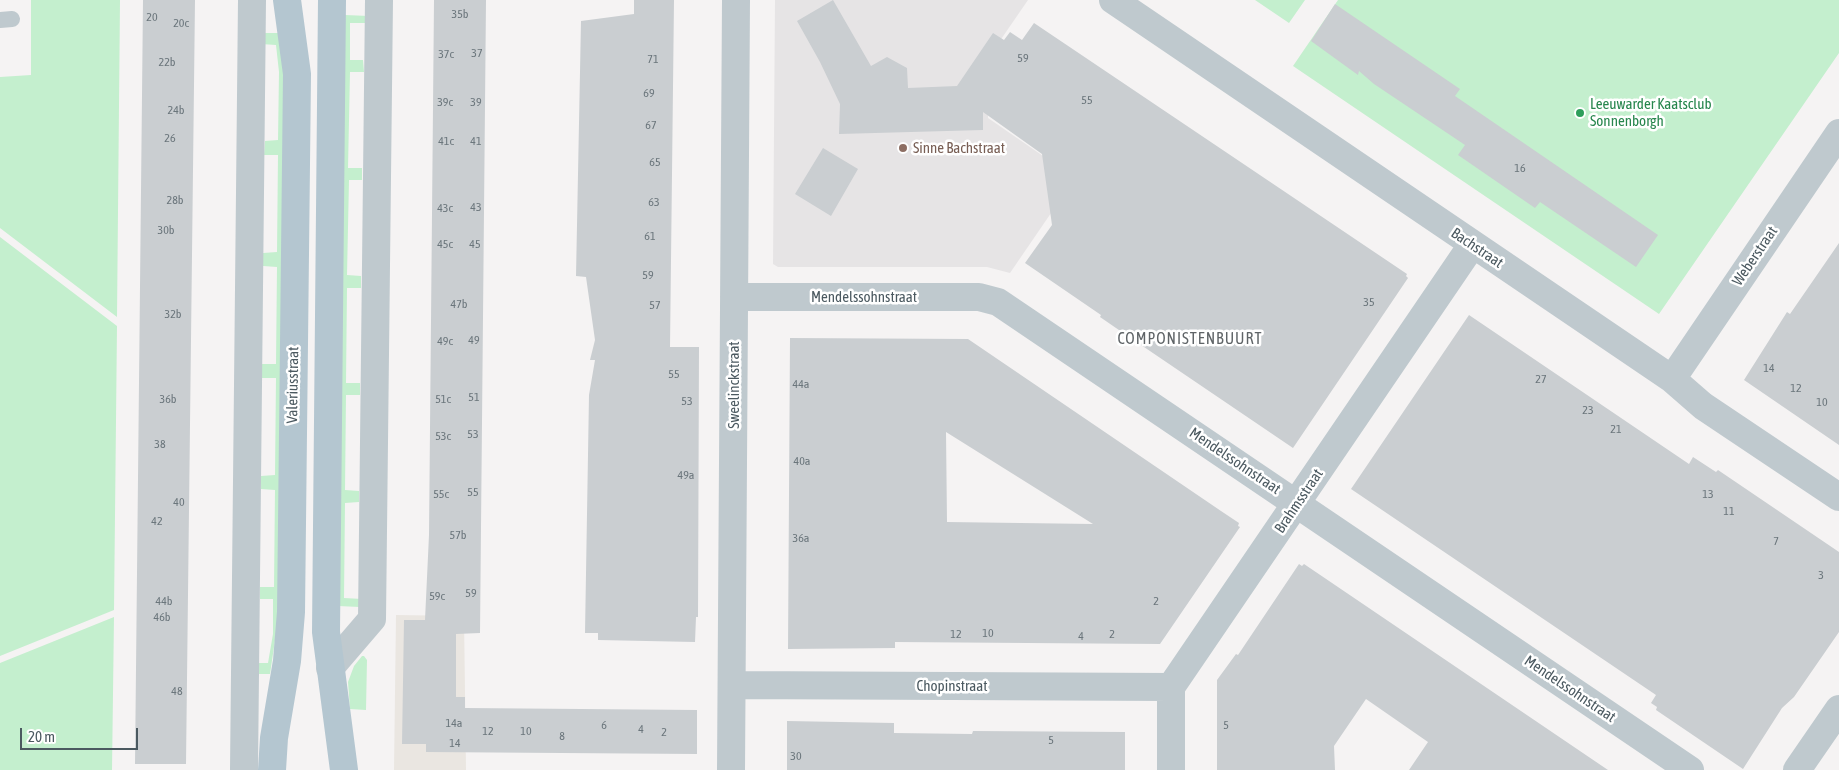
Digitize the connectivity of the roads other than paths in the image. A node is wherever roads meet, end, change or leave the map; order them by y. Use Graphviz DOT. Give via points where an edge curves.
graph roads {
  1 [pos="252,0"];
  2 [pos="287,0"];
  3 [pos="332,0"];
  4 [pos="379,0"];
  5 [pos="736,0"];
  6 [pos="1113,0"];
  7 [pos="1839,133"];
  8 [pos="1472,245"];
  9 [pos="734,297"];
  10 [pos="1672,379"];
  11 [pos="1839,498"];
  12 [pos="1297,504"];
  13 [pos="330,668"];
  14 [pos="733,685"];
  15 [pos="1172,687"];
  16 [pos="1839,709"];
  17 [pos="244,770"];
  18 [pos="272,770"];
  19 [pos="344,770"];
  20 [pos="732,770"];
  21 [pos="1171,770"];
  22 [pos="1690,770"];
  23 [pos="1797,770"];
  1 -- 17 [label="street"];
  2 -- 18 [label="main road, Valeriusstraat" via="297,74 291,612"];
  3 -- 13 [label="main road" via="326,606"];
  4 -- 13 [label="street" via="372,619"];
  5 -- 9 [label="street, Sweelinckstraat"];
  6 -- 8 [label="street, Bachstraat"];
  7 -- 10 [label="street, Weberstraat"];
  8 -- 10 [label="street, Bachstraat"];
  8 -- 12 [label="street, Brahmsstraat"];
  9 -- 12 [label="street, Mendelssohnstraat" via="979,297 998,302"];
  9 -- 14 [label="street, Sweelinckstraat"];
  10 -- 11 [label="street, Bachstraat" via="1703,406"];
  12 -- 15 [label="street, Brahmsstraat"];
  12 -- 22 [label="street, Mendelssohnstraat"];
  13 -- 19 [label="main road"];
  14 -- 15 [label="street, Chopinstraat"];
  14 -- 20 [label="street, Sweelinckstraat"];
  15 -- 21 [label="street"];
  16 -- 23 [label="street"];
}
